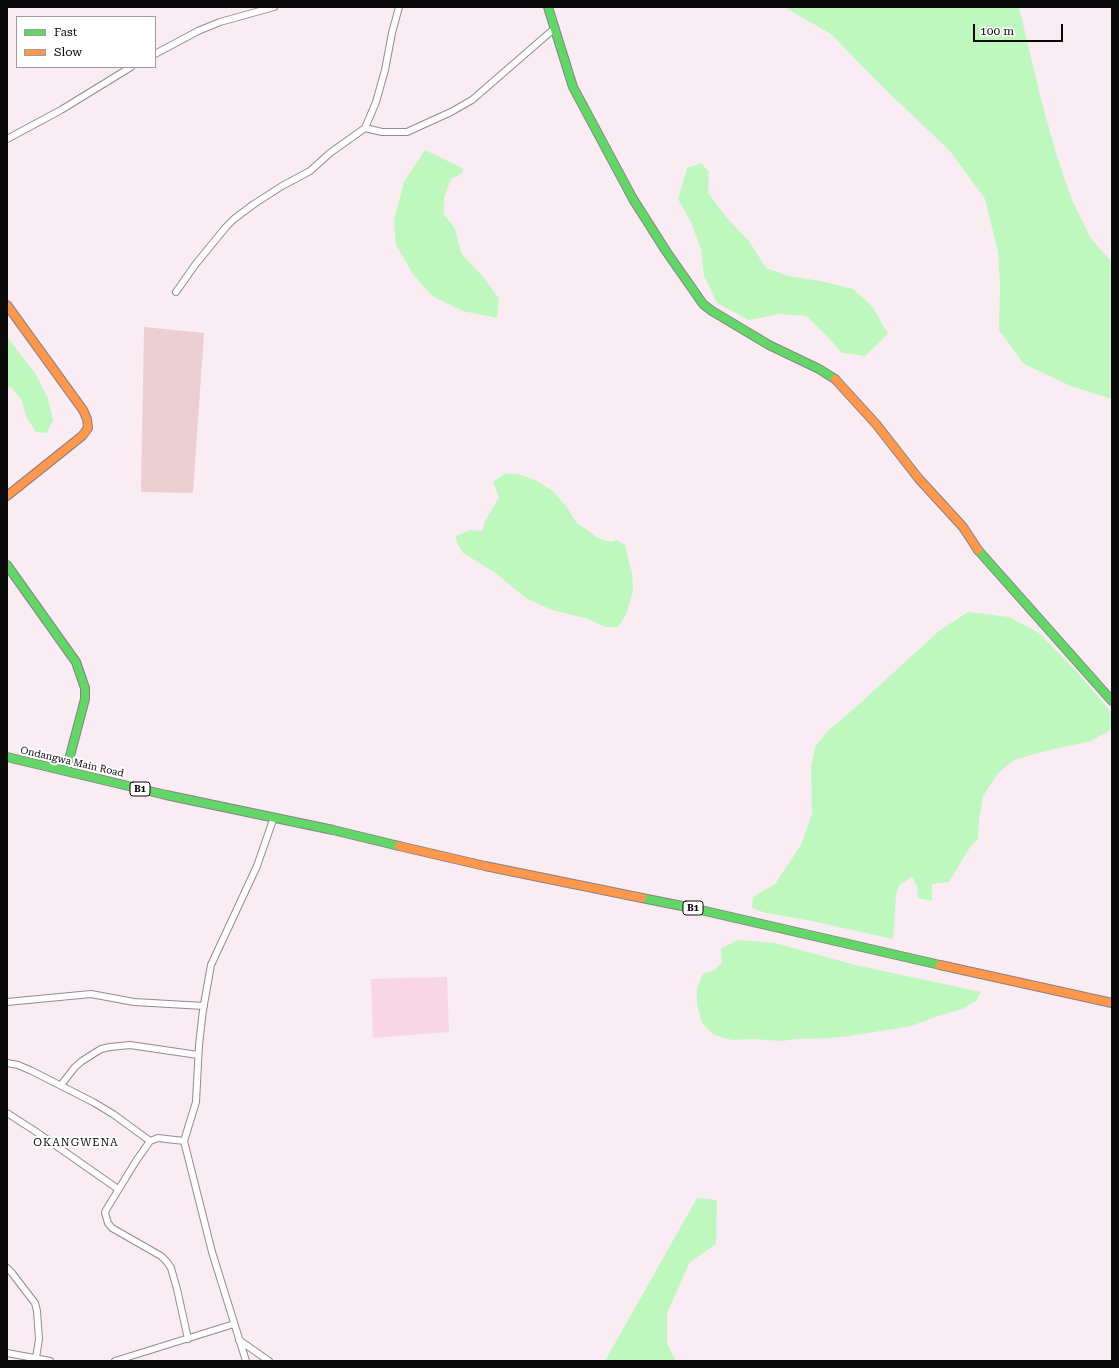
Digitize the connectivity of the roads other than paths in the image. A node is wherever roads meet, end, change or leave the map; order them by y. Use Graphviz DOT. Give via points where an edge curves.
graph roads {
  1 [pos="274,7"];
  2 [pos="399,7"];
  3 [pos="548,7"];
  4 [pos="555,28"];
  5 [pos="156,53"];
  6 [pos="129,68"];
  7 [pos="365,128"];
  8 [pos="7,139"];
  9 [pos="176,292"];
  10 [pos="7,305"];
  11 [pos="7,496"];
  12 [pos="7,566"];
  13 [pos="1112,701"];
  14 [pos="7,757"];
  15 [pos="66,771"];
  16 [pos="274,817"];
  17 [pos="7,1002"];
  18 [pos="1112,1003"];
  19 [pos="204,1006"];
  20 [pos="198,1055"];
  21 [pos="7,1063"];
  22 [pos="61,1085"];
  23 [pos="7,1113"];
  24 [pos="150,1141"];
  25 [pos="184,1141"];
  26 [pos="118,1189"];
  27 [pos="7,1268"];
  28 [pos="234,1324"];
  29 [pos="188,1339"];
  30 [pos="239,1340"];
  31 [pos="7,1353"];
  32 [pos="36,1358"];
  33 [pos="50,1361"];
  34 [pos="115,1361"];
  35 [pos="246,1361"];
  36 [pos="270,1361"];
  1 -- 5 [label="street" via="220,22"];
  2 -- 7 [label="street" via="385,70"];
  3 -- 4 [label="street"];
  4 -- 7 [label="street" via="477,96 451,112 407,132 382,132"];
  4 -- 13 [label="street" via="573,87 611,158 633,199 703,304 770,345 833,377 963,527 974,545 1010,587"];
  6 -- 8 [label="street" via="61,110"];
  7 -- 9 [label="street" via="310,171 282,186 234,219"];
  10 -- 11 [label="street" via="83,410 88,428 82,436"];
  12 -- 15 [label="street" via="76,662 85,688 85,699"];
  14 -- 15 [label="street, Ondangwa Main Road / B1"];
  15 -- 16 [label="street, Ondangwa Main Road / B1"];
  16 -- 18 [label="street, B1" via="485,866 692,908"];
  16 -- 19 [label="street" via="257,866 211,965"];
  17 -- 19 [label="street" via="91,994 134,1002"];
  19 -- 20 [label="street"];
  20 -- 22 [label="street" via="130,1045 110,1047 85,1058 75,1066"];
  20 -- 25 [label="street" via="196,1102"];
  21 -- 22 [label="street" via="18,1065"];
  22 -- 24 [label="street" via="100,1106"];
  23 -- 26 [label="street"];
  24 -- 25 [label="street" via="158,1138"];
  24 -- 26 [label="street"];
  25 -- 28 [label="street" via="212,1252"];
  26 -- 29 [label="street" via="106,1210 105,1218 112,1228 167,1262 177,1288"];
  27 -- 32 [label="street" via="35,1303 38,1311 39,1338"];
  28 -- 29 [label="street"];
  28 -- 30 [label="street"];
  29 -- 34 [label="street"];
  30 -- 35 [label="street"];
  30 -- 36 [label="street"];
  31 -- 32 [label="street"];
  32 -- 33 [label="street"];
}
